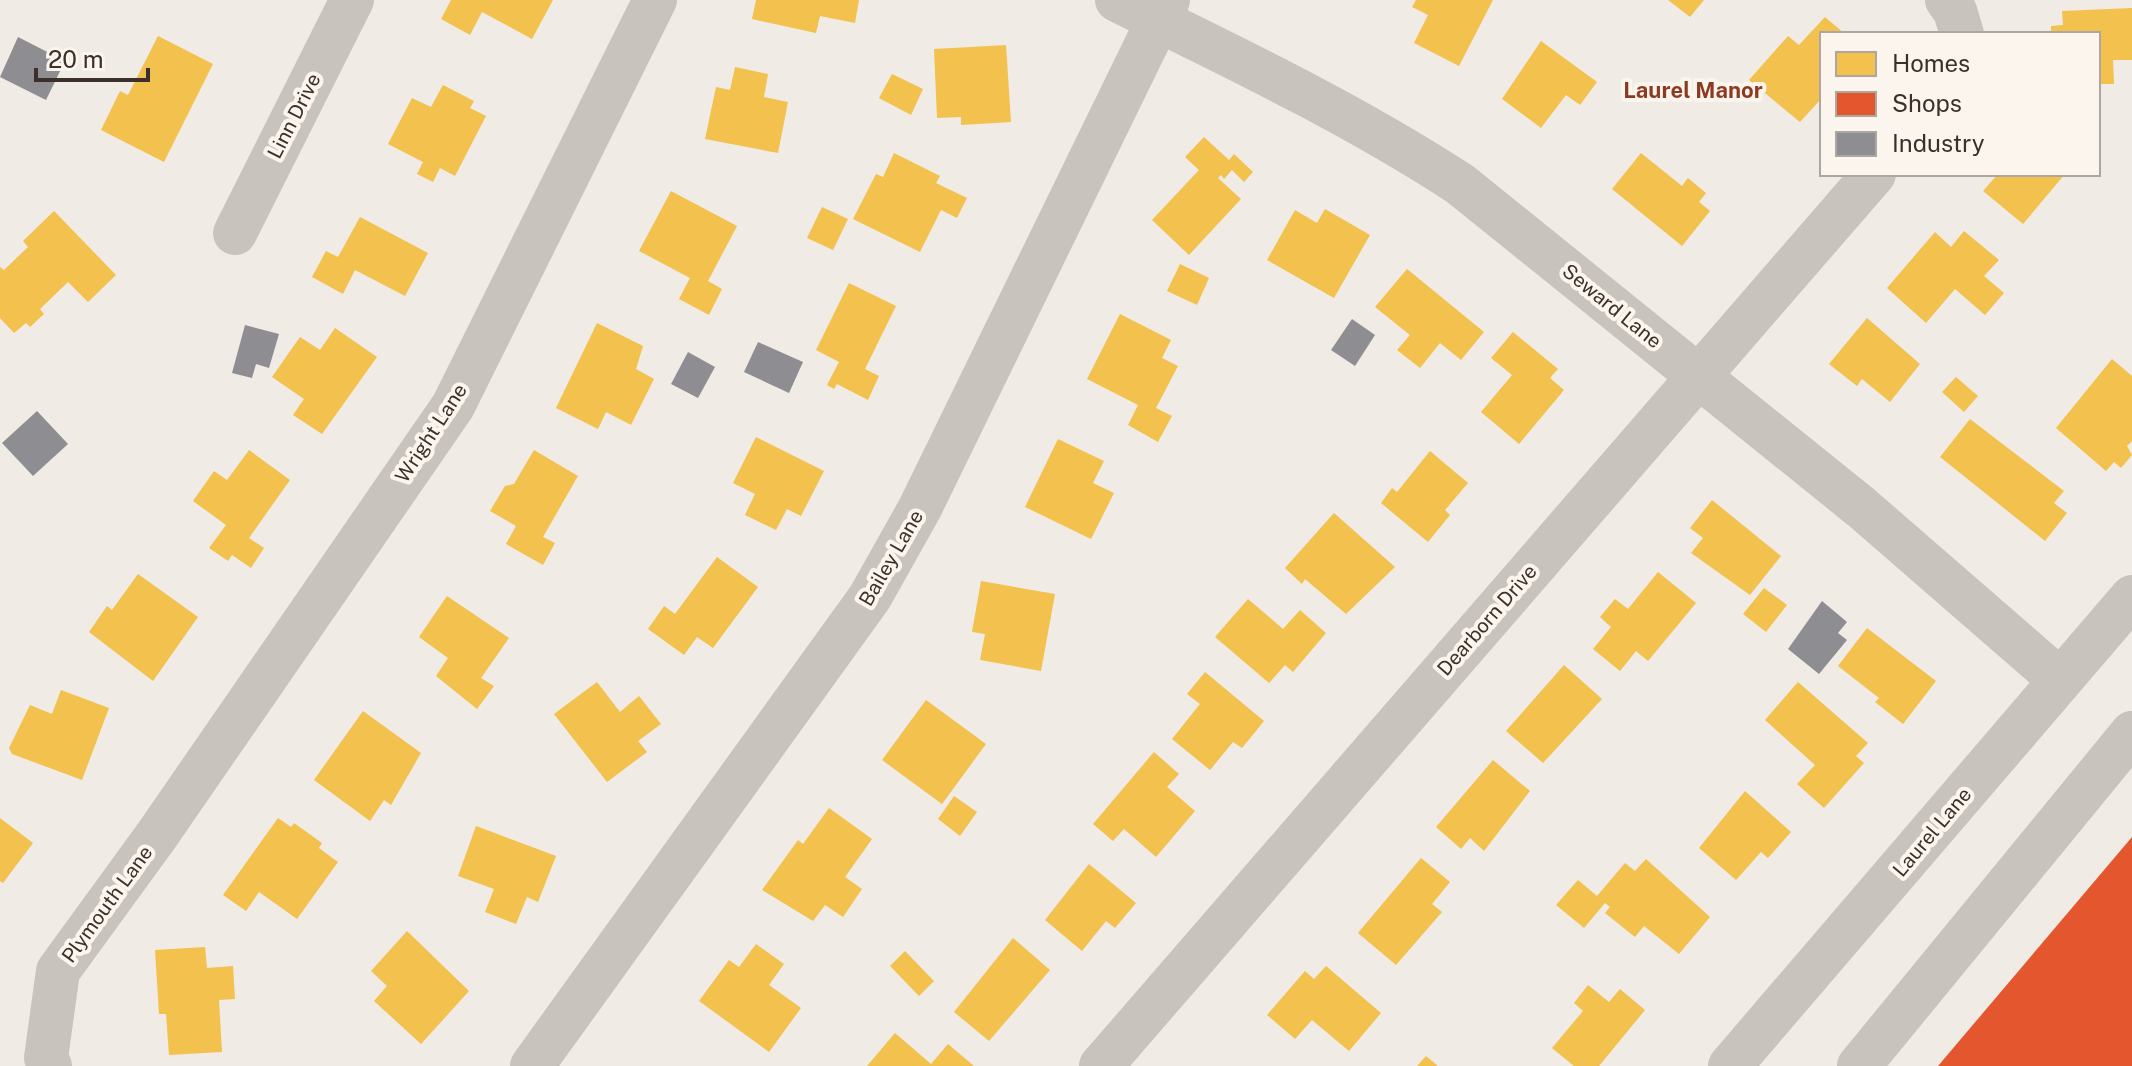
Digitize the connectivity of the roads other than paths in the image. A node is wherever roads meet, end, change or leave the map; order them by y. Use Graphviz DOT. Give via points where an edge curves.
graph roads {
  1 [pos="352,0"];
  2 [pos="655,0"];
  3 [pos="1117,0"];
  4 [pos="1947,0"];
  5 [pos="1163,10"];
  6 [pos="1961,32"];
  7 [pos="1872,176"];
  8 [pos="235,233"];
  9 [pos="1699,375"];
  10 [pos="2132,597"];
  11 [pos="2060,680"];
  12 [pos="2132,733"];
  13 [pos="157,835"];
  14 [pos="50,1066"];
  15 [pos="532,1066"];
  16 [pos="1101,1066"];
  17 [pos="1730,1066"];
  18 [pos="1859,1066"];
  1 -- 8 [label="street, Linn Drive"];
  2 -- 13 [label="street, Wright Lane" via="453,406"];
  3 -- 5 [label="street, Seward Lane"];
  4 -- 6 [label="street"];
  5 -- 9 [label="street, Seward Lane" via="1460,184"];
  5 -- 15 [label="street, Bailey Lane" via="920,508 870,597"];
  7 -- 9 [label="street, Dearborn Drive"];
  9 -- 11 [label="street, Seward Lane"];
  9 -- 16 [label="street, Dearborn Drive"];
  10 -- 11 [label="street, Laurel Lane"];
  11 -- 17 [label="street, Laurel Lane"];
  12 -- 18 [label="street"];
  13 -- 14 [label="street, Plymouth Lane" via="58,971 46,1058"];
}
